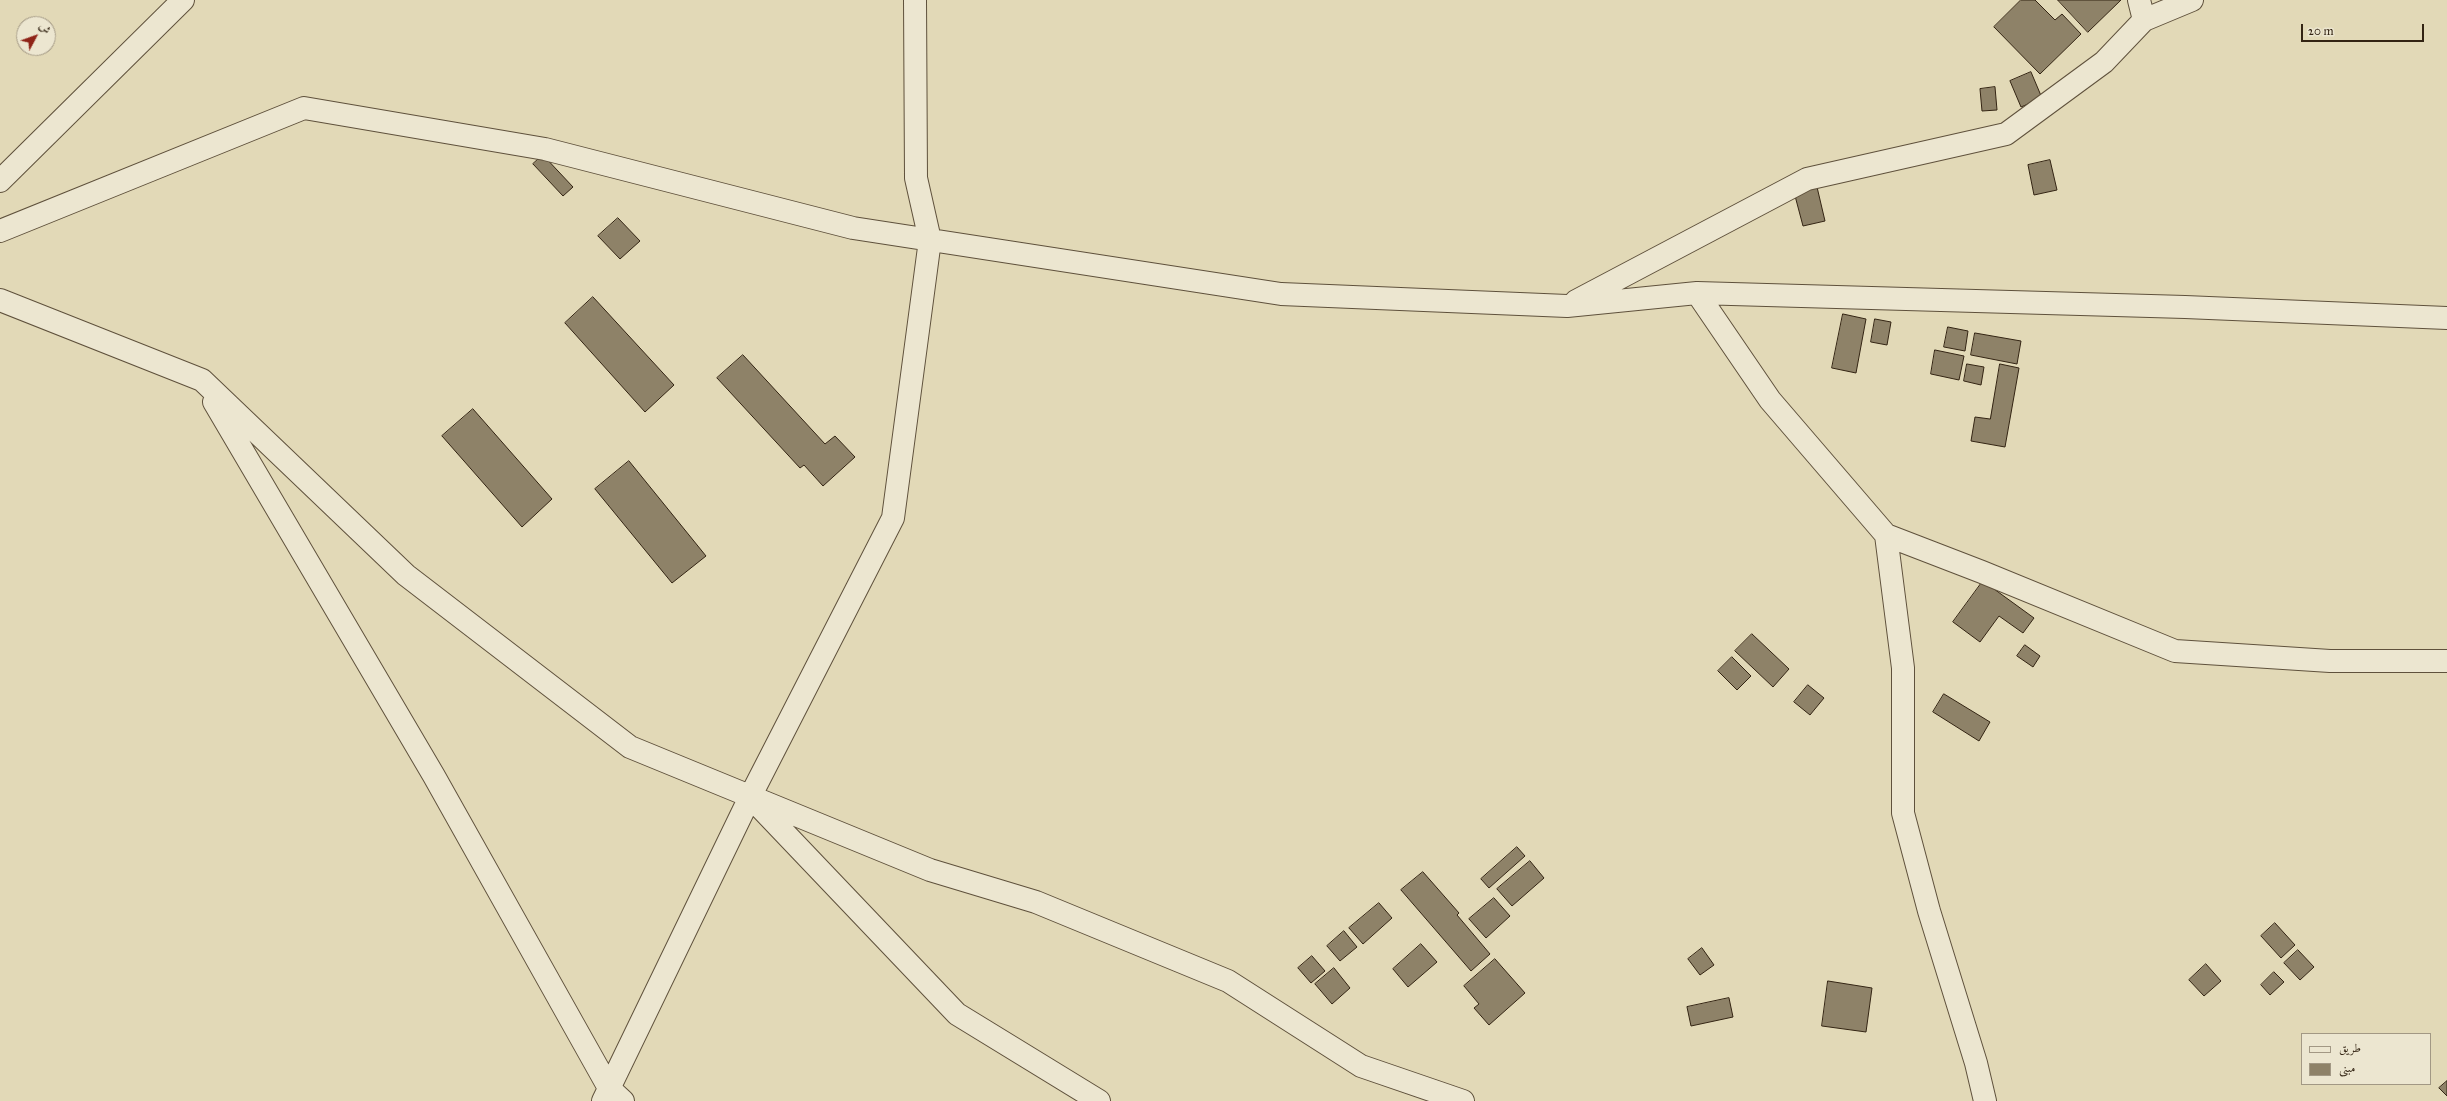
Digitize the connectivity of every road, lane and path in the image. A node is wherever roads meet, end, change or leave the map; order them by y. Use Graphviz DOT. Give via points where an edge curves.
graph roads {
  1 [pos="183,0"];
  2 [pos="915,0"];
  3 [pos="2192,0"];
  4 [pos="2141,10"];
  5 [pos="0,181"];
  6 [pos="0,231"];
  7 [pos="930,240"];
  8 [pos="1697,293"];
  9 [pos="0,300"];
  10 [pos="1567,306"];
  11 [pos="2447,318"];
  12 [pos="202,380"];
  13 [pos="1886,535"];
  14 [pos="2447,660"];
  15 [pos="750,797"];
  16 [pos="612,1097"];
  17 [pos="1100,1101"];
  18 [pos="1464,1101"];
  19 [pos="1985,1101"];
  1 -- 5 [label="street"];
  2 -- 7 [label="street" via="916,178"];
  3 -- 4 [label="street"];
  4 -- 10 [label="street" via="2104,62 2006,134 1807,179"];
  6 -- 7 [label="street" via="304,108 545,149 853,228"];
  7 -- 10 [label="street" via="1281,294"];
  7 -- 15 [label="street" via="893,518"];
  8 -- 10 [label="street"];
  8 -- 11 [label="street" via="2185,307"];
  8 -- 13 [label="street" via="1770,400"];
  9 -- 12 [label="street"];
  12 -- 15 [label="street" via="406,575 630,747"];
  12 -- 16 [label="street" via="434,776"];
  13 -- 14 [label="street" via="2174,651 2330,661"];
  13 -- 19 [label="street" via="1903,668 1904,813 1929,911 1976,1062"];
  15 -- 16 [label="street"];
  15 -- 17 [label="street" via="957,1014"];
  15 -- 18 [label="street" via="930,870 1036,902 1228,981 1361,1066"];
}
